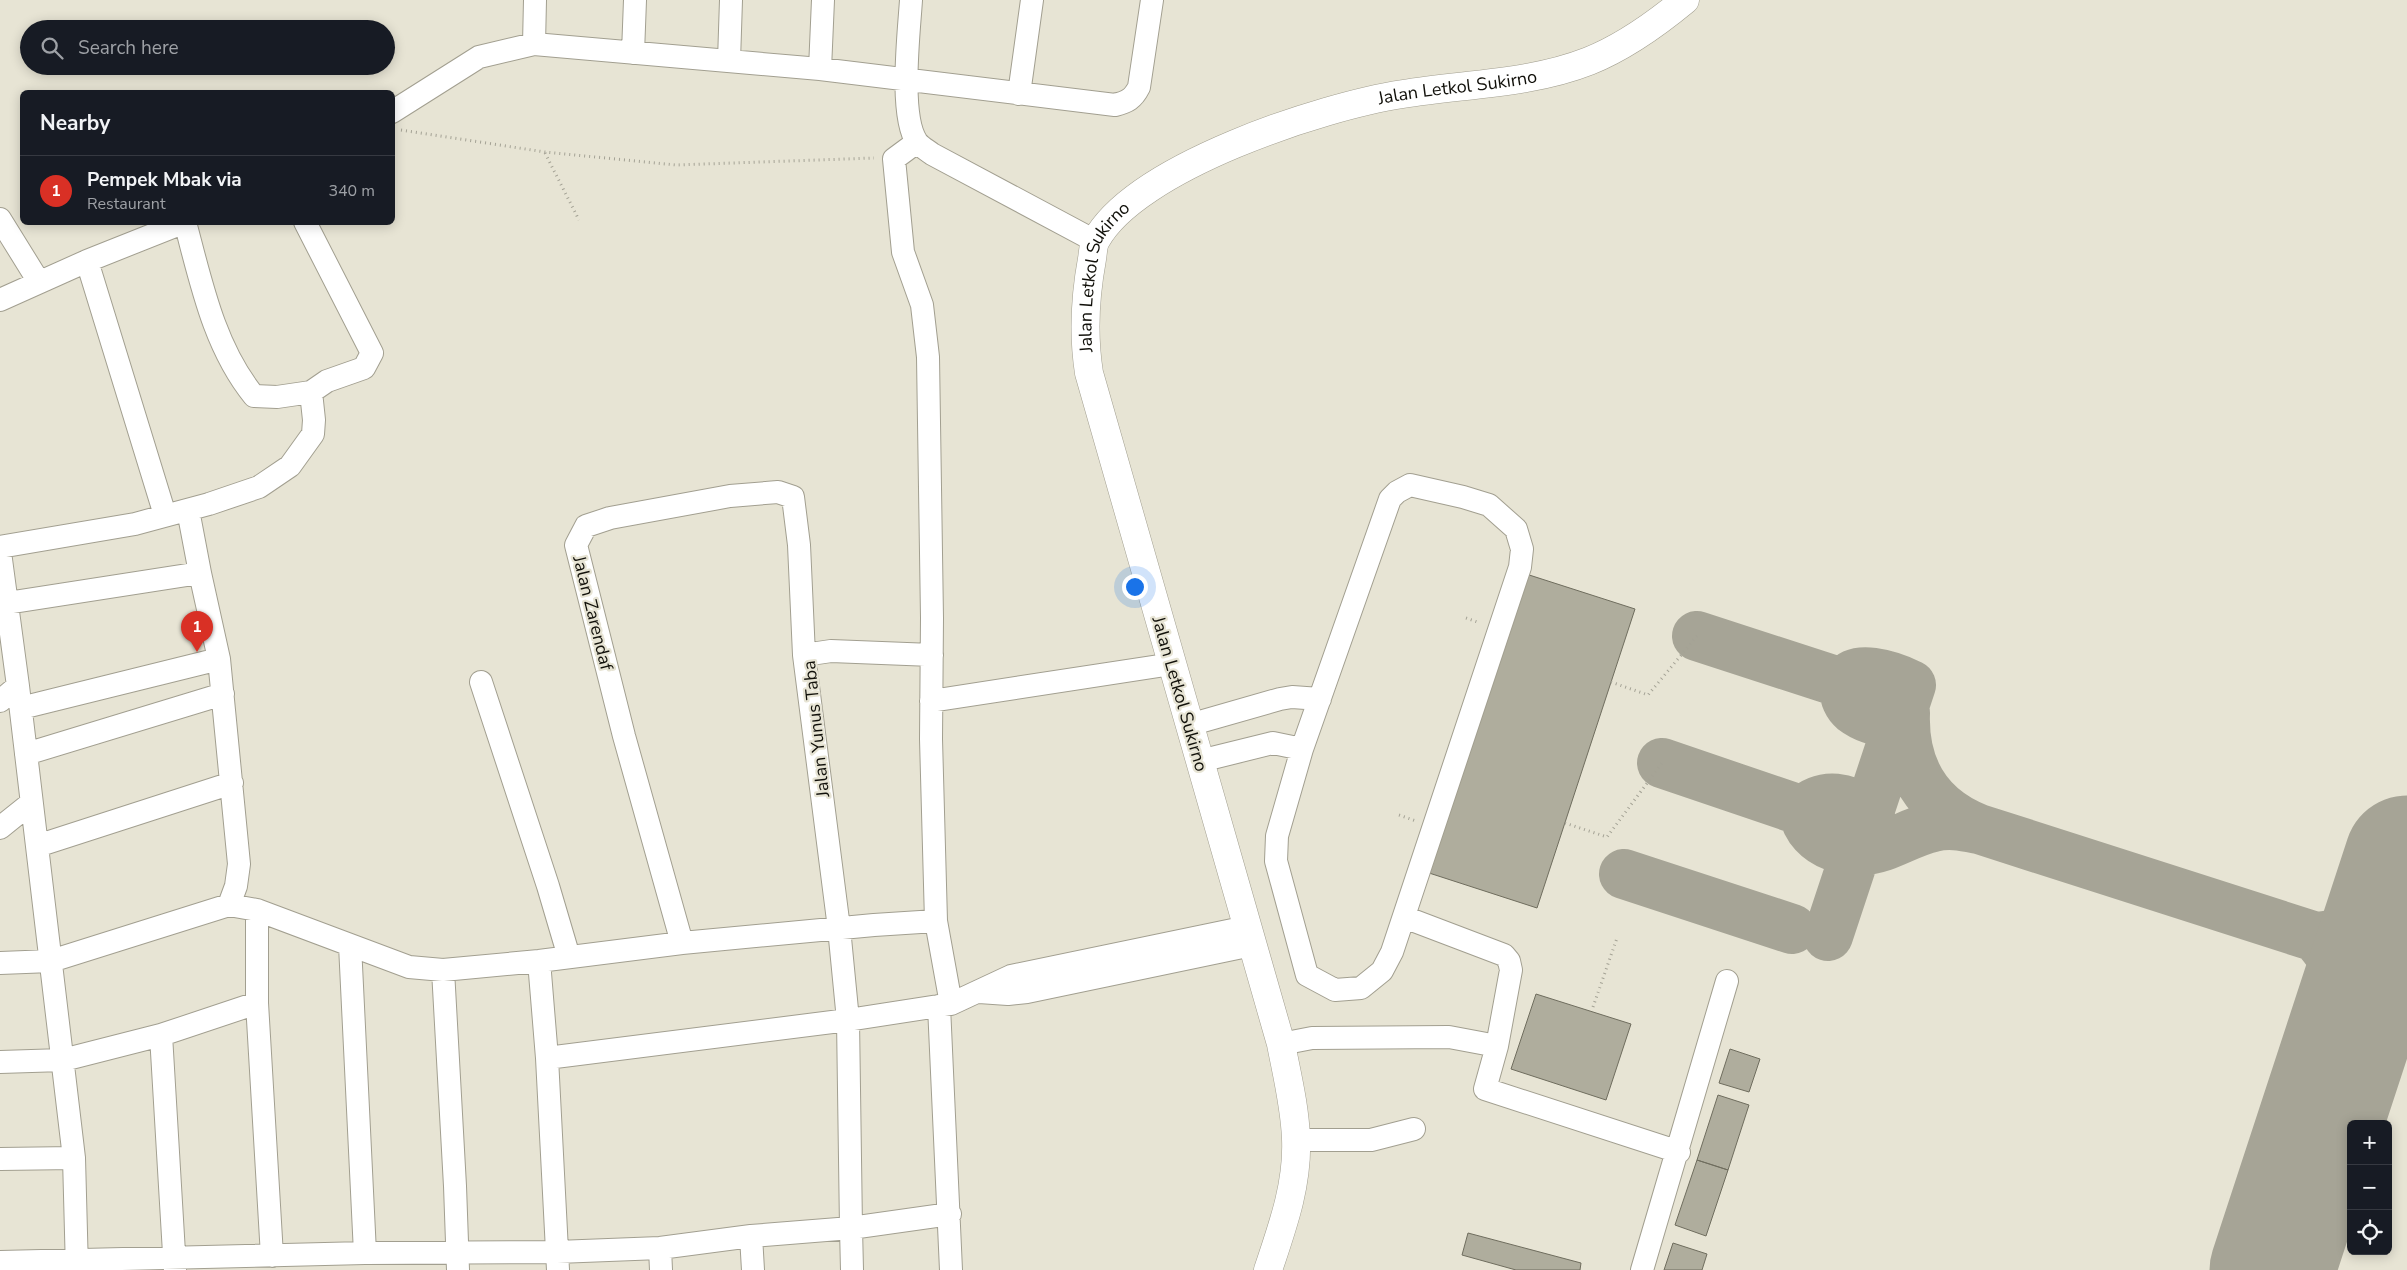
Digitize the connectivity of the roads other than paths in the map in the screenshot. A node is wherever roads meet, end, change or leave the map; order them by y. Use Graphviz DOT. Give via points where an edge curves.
graph roads {
  1 [pos="535,0"];
  2 [pos="635,0"];
  3 [pos="731,0"];
  4 [pos="823,0"];
  5 [pos="911,0"];
  6 [pos="1032,0"];
  7 [pos="1152,0"];
  8 [pos="1685,0"];
  9 [pos="534,44"];
  10 [pos="633,53"];
  11 [pos="729,61"];
  12 [pos="820,69"];
  13 [pos="906,80"];
  14 [pos="1019,94"];
  15 [pos="395,110"];
  16 [pos="917,142"];
  17 [pos="0,219"];
  18 [pos="177,225"];
  19 [pos="186,225"];
  20 [pos="307,225"];
  21 [pos="1095,241"];
  22 [pos="87,261"];
  23 [pos="39,282"];
  24 [pos="0,300"];
  25 [pos="311,392"];
  26 [pos="188,510"];
  27 [pos="165,515"];
  28 [pos="0,547"];
  29 [pos="0,552"];
  30 [pos="200,573"];
  31 [pos="2,577"];
  32 [pos="7,603"];
  33 [pos="804,654"];
  34 [pos="932,656"];
  35 [pos="219,660"];
  36 [pos="1172,664"];
  37 [pos="481,682"];
  38 [pos="223,694"];
  39 [pos="13,698"];
  40 [pos="1320,699"];
  41 [pos="931,701"];
  42 [pos="1189,725"];
  43 [pos="1302,749"];
  44 [pos="26,754"];
  45 [pos="1200,761"];
  46 [pos="232,783"];
  47 [pos="31,804"];
  48 [pos="0,828"];
  49 [pos="37,846"];
  50 [pos="229,905"];
  51 [pos="257,910"];
  52 [pos="1404,917"];
  53 [pos="936,921"];
  54 [pos="839,928"];
  55 [pos="1249,935"];
  56 [pos="682,943"];
  57 [pos="350,945"];
  58 [pos="569,957"];
  59 [pos="52,961"];
  60 [pos="539,961"];
  61 [pos="0,963"];
  62 [pos="444,970"];
  63 [pos="1727,981"];
  64 [pos="257,1003"];
  65 [pos="945,1005"];
  66 [pos="848,1020"];
  67 [pos="161,1035"];
  68 [pos="1281,1044"];
  69 [pos="1497,1046"];
  70 [pos="546,1058"];
  71 [pos="63,1060"];
  72 [pos="0,1062"];
  73 [pos="1414,1129"];
  74 [pos="1296,1140"];
  75 [pos="1679,1152"];
  76 [pos="74,1158"];
  77 [pos="0,1159"];
  78 [pos="950,1214"];
  79 [pos="850,1228"];
  80 [pos="752,1236"];
  81 [pos="660,1248"];
  82 [pos="365,1253"];
  83 [pos="272,1256"];
  84 [pos="457,1261"];
  85 [pos="558,1261"];
  86 [pos="0,1262"];
  87 [pos="175,1264"];
  88 [pos="77,1265"];
  89 [pos="661,1270"];
  90 [pos="753,1270"];
  91 [pos="852,1270"];
  92 [pos="952,1270"];
  93 [pos="1268,1270"];
  94 [pos="1642,1270"];
  1 -- 9 [label="street"];
  2 -- 10 [label="street"];
  3 -- 11 [label="street"];
  4 -- 12 [label="street"];
  5 -- 13 [label="street"];
  6 -- 14 [label="street"];
  7 -- 14 [label="street" via="1139,87 1126,103 1115,105"];
  8 -- 21 [label="main road, Jalan Letkol Sukirno" via="1630,41 1589,61 1554,72 1400,94 1280,127 1185,166 1143,192 1116,214"];
  9 -- 10 [label="street"];
  9 -- 15 [label="street" via="479,57"];
  10 -- 11 [label="street"];
  11 -- 12 [label="street"];
  12 -- 13 [label="street"];
  13 -- 14 [label="street"];
  13 -- 16 [label="street" via="912,130"];
  16 -- 21 [label="street" via="932,154"];
  16 -- 34 [label="street" via="894,159 903,252 922,305 928,357"];
  17 -- 23 [label="street"];
  18 -- 22 [label="street"];
  19 -- 25 [label="street" via="221,342 242,382 254,396 277,397"];
  20 -- 25 [label="street" via="372,353 364,368 327,381"];
  21 -- 36 [label="main road, Jalan Letkol Sukirno" via="1086,304 1084,342 1088,373"];
  22 -- 23 [label="street"];
  22 -- 27 [label="street"];
  23 -- 24 [label="street"];
  25 -- 26 [label="street" via="313,434 290,466 259,487"];
  26 -- 27 [label="street"];
  26 -- 30 [label="street"];
  27 -- 28 [label="street" via="135,524"];
  29 -- 31 [label="street"];
  30 -- 32 [label="street"];
  30 -- 35 [label="street"];
  31 -- 32 [label="street"];
  32 -- 39 [label="street"];
  33 -- 34 [label="street, Jalan Yunus Taba" via="831,651"];
  33 -- 54 [label="street, Jalan Yunus Taba"];
  33 -- 56 [label="street, Jalan Zarendaf" via="794,497 778,492 730,496 610,518 586,526 576,545 624,736"];
  34 -- 41 [label="street"];
  35 -- 38 [label="street"];
  35 -- 39 [label="street"];
  36 -- 41 [label="street"];
  36 -- 42 [label="main road, Jalan Letkol Sukirno"];
  37 -- 58 [label="street"];
  38 -- 44 [label="street"];
  38 -- 46 [label="street"];
  39 -- 44 [label="street"];
  40 -- 42 [label="street" via="1280,699"];
  40 -- 43 [label="street"];
  40 -- 52 [label="street" via="1390,500 1398,492 1410,485 1464,497 1489,505 1516,529 1522,549 1520,567"];
  41 -- 53 [label="street"];
  42 -- 45 [label="main road, Jalan Letkol Sukirno"];
  43 -- 45 [label="street" via="1273,743"];
  43 -- 52 [label="street" via="1277,836 1276,861 1307,975 1335,990 1361,988 1382,972"];
  44 -- 47 [label="street"];
  45 -- 55 [label="main road, Jalan Letkol Sukirno"];
  46 -- 49 [label="street"];
  46 -- 50 [label="street" via="240,864"];
  47 -- 48 [label="street"];
  47 -- 49 [label="street"];
  49 -- 59 [label="street"];
  50 -- 51 [label="street"];
  50 -- 59 [label="street"];
  51 -- 57 [label="street"];
  51 -- 64 [label="street"];
  52 -- 69 [label="street" via="1504,956 1508,961 1511,970"];
  53 -- 54 [label="street"];
  53 -- 65 [label="street"];
  54 -- 56 [label="street"];
  54 -- 66 [label="street, Jalan Yunus Taba"];
  55 -- 65 [label="street" via="1027,992 978,992"];
  55 -- 68 [label="main road, Jalan Letkol Sukirno"];
  56 -- 58 [label="street"];
  57 -- 62 [label="street" via="409,967"];
  57 -- 82 [label="street"];
  58 -- 60 [label="street"];
  59 -- 61 [label="street"];
  59 -- 71 [label="street"];
  60 -- 62 [label="street"];
  60 -- 70 [label="street"];
  62 -- 84 [label="street"];
  63 -- 75 [label="street"];
  64 -- 67 [label="street"];
  64 -- 83 [label="street"];
  65 -- 66 [label="street"];
  65 -- 78 [label="street"];
  66 -- 70 [label="street"];
  66 -- 79 [label="street, Jalan Yunus Taba"];
  67 -- 71 [label="street"];
  67 -- 87 [label="street"];
  68 -- 69 [label="street" via="1312,1038 1449,1037"];
  68 -- 74 [label="main road, Jalan Letkol Sukirno"];
  69 -- 75 [label="street" via="1485,1089"];
  70 -- 85 [label="street"];
  71 -- 72 [label="street"];
  71 -- 76 [label="street"];
  73 -- 74 [label="street" via="1371,1140"];
  74 -- 93 [label="main road, Jalan Letkol Sukirno" via="1293,1187"];
  75 -- 94 [label="street"];
  76 -- 77 [label="street"];
  76 -- 88 [label="street"];
  78 -- 79 [label="street"];
  78 -- 92 [label="street"];
  79 -- 80 [label="street"];
  79 -- 91 [label="street, Jalan Yunus Taba"];
  80 -- 81 [label="street"];
  80 -- 90 [label="street"];
  81 -- 85 [label="street"];
  81 -- 89 [label="street"];
  82 -- 83 [label="street"];
  82 -- 84 [label="street"];
  83 -- 87 [label="street"];
  84 -- 85 [label="street"];
  86 -- 88 [label="street"];
  87 -- 88 [label="street"];
}
